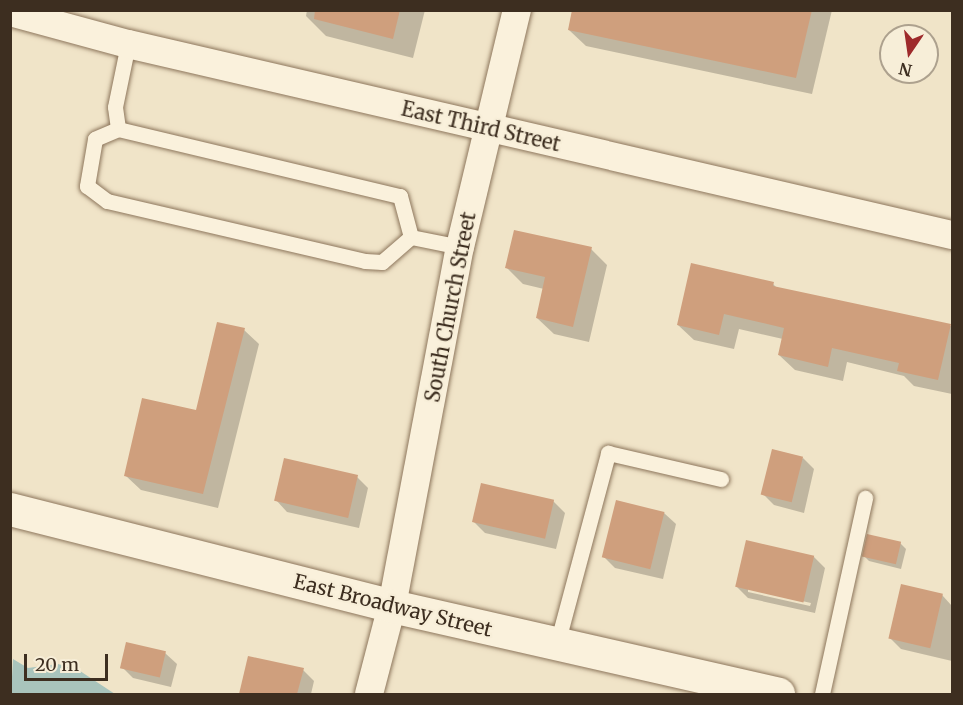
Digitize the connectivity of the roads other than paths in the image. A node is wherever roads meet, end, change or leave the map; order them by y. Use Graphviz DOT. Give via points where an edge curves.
graph roads {
  1 [pos="517,10"];
  2 [pos="10,12"];
  3 [pos="45,15"];
  4 [pos="128,44"];
  5 [pos="489,127"];
  6 [pos="118,129"];
  7 [pos="952,235"];
  8 [pos="411,237"];
  9 [pos="460,247"];
  10 [pos="721,479"];
  11 [pos="865,498"];
  12 [pos="10,509"];
  13 [pos="392,606"];
  14 [pos="557,644"];
  15 [pos="369,694"];
  16 [pos="778,694"];
  17 [pos="822,694"];
  1 -- 5 [label="street, South Church Street"];
  2 -- 3 [label="street, East Third Street"];
  3 -- 4 [label="street, East Third Street"];
  4 -- 5 [label="street, East Third Street"];
  4 -- 6 [label="lane" via="115,107"];
  5 -- 7 [label="street, East Third Street"];
  5 -- 9 [label="street, South Church Street"];
  6 -- 8 [label="lane" via="400,196"];
  6 -- 8 [label="lane" via="95,140 87,186 107,201 365,261 382,262"];
  8 -- 9 [label="lane"];
  9 -- 13 [label="street, South Church Street"];
  10 -- 14 [label="lane" via="608,453"];
  11 -- 17 [label="lane"];
  12 -- 13 [label="street, East Broadway Street"];
  13 -- 14 [label="street, East Broadway Street"];
  13 -- 15 [label="street, South Church Street"];
  14 -- 16 [label="street, East Broadway Street"];
}
